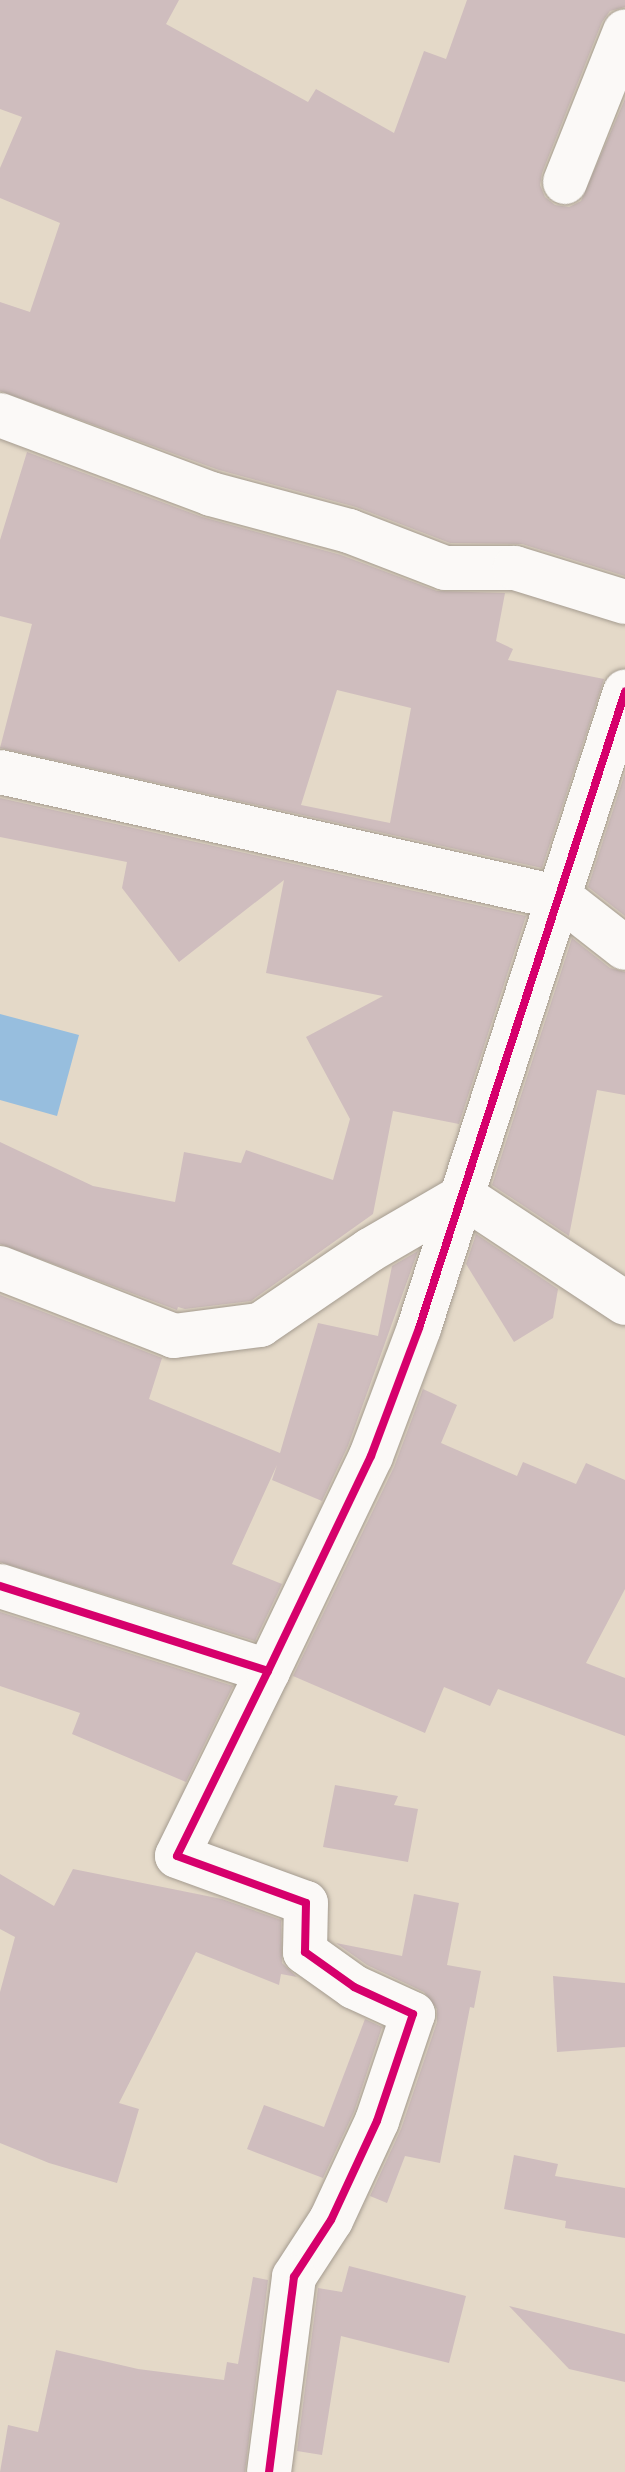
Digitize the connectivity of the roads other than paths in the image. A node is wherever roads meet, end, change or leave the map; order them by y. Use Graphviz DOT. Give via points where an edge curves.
graph roads {
  1 [pos="625,31"];
  2 [pos="565,182"];
  3 [pos="0,415"];
  4 [pos="625,602"];
  5 [pos="625,692"];
  6 [pos="0,772"];
  7 [pos="561,898"];
  8 [pos="625,948"];
  9 [pos="463,1196"];
  10 [pos="0,1268"];
  11 [pos="625,1303"];
  12 [pos="0,1586"];
  13 [pos="268,1671"];
  14 [pos="269,2472"];
  1 -- 2 [label="street"];
  3 -- 4 [label="street" via="211,494 349,531 445,568 515,568"];
  5 -- 7 [label="street"];
  6 -- 7 [label="street"];
  7 -- 8 [label="street"];
  7 -- 9 [label="street"];
  9 -- 10 [label="street" via="370,1250 260,1325 174,1336"];
  9 -- 11 [label="street"];
  9 -- 13 [label="street" via="371,1456"];
  12 -- 13 [label="street"];
  13 -- 14 [label="street" via="177,1856 306,1903 305,1952 354,1987 413,2014 377,2121 331,2220 294,2277"];
}
